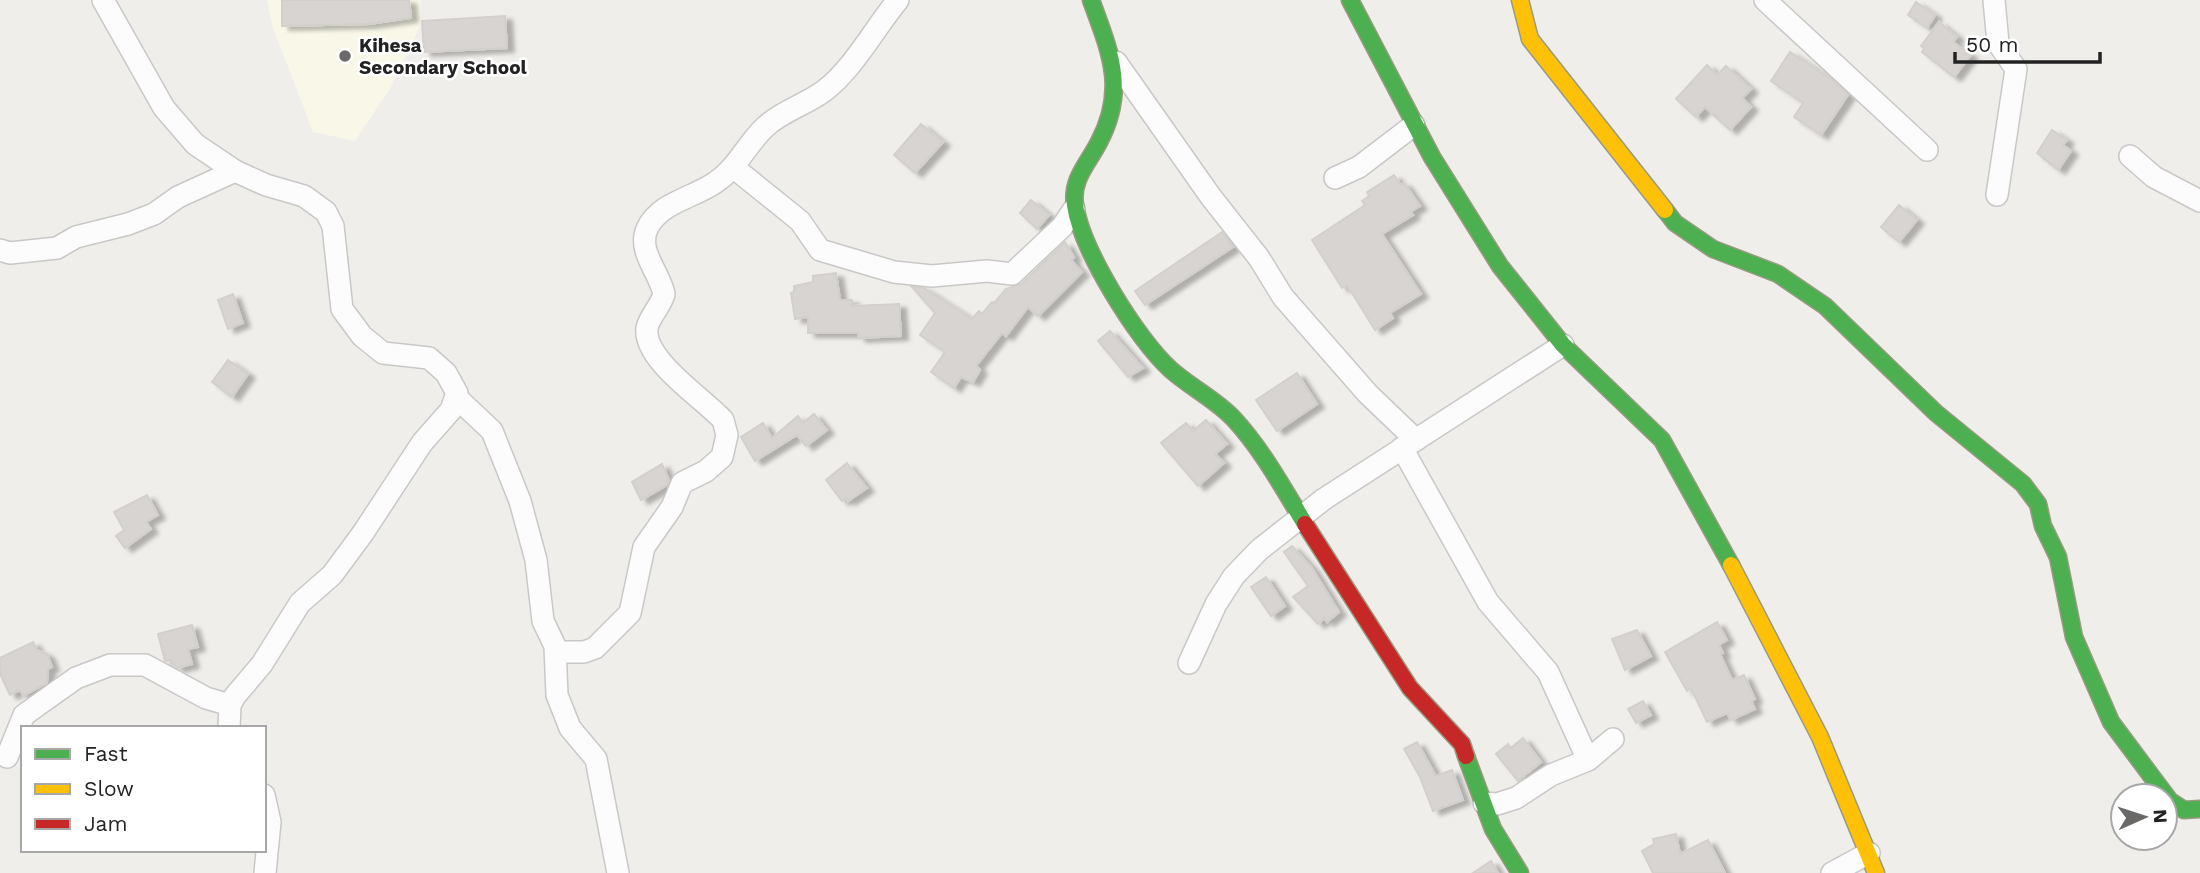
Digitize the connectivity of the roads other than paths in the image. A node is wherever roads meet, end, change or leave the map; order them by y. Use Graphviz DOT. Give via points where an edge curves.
graph roads {
  1 [pos="103,0"];
  2 [pos="898,0"];
  3 [pos="1091,0"];
  4 [pos="1350,0"];
  5 [pos="1520,0"];
  6 [pos="1765,0"];
  7 [pos="1994,0"];
  8 [pos="1115,61"];
  9 [pos="1414,125"];
  10 [pos="1927,150"];
  11 [pos="2130,156"];
  12 [pos="733,167"];
  13 [pos="235,171"];
  14 [pos="1335,178"];
  15 [pos="1997,195"];
  16 [pos="2200,201"];
  17 [pos="1074,209"];
  18 [pos="0,250"];
  19 [pos="1563,345"];
  20 [pos="457,398"];
  21 [pos="1409,444"];
  22 [pos="1301,515"];
  23 [pos="556,652"];
  24 [pos="1189,663"];
  25 [pos="230,705"];
  26 [pos="229,726"];
  27 [pos="1613,739"];
  28 [pos="7,757"];
  29 [pos="1588,760"];
  30 [pos="1484,803"];
  31 [pos="266,804"];
  32 [pos="2200,809"];
  33 [pos="1872,863"];
  34 [pos="265,873"];
  35 [pos="618,873"];
  36 [pos="1520,873"];
  37 [pos="1832,873"];
  1 -- 13 [label="street" via="164,108 195,144"];
  2 -- 12 [label="street" via="842,74 825,90 773,120"];
  3 -- 8 [label="street"];
  4 -- 9 [label="street"];
  5 -- 32 [label="street" via="1531,39 1675,223 1713,249 1778,274 1825,306 1936,413 2023,484 2038,505 2058,557 2074,637 2111,722 2170,801 2184,810"];
  6 -- 10 [label="street"];
  7 -- 15 [label="street" via="1998,43 2016,77"];
  8 -- 17 [label="street" via="1111,112 1074,188"];
  8 -- 21 [label="street" via="1259,258 1283,298"];
  9 -- 14 [label="street" via="1359,167"];
  9 -- 19 [label="street" via="1500,266"];
  11 -- 16 [label="street" via="2154,177"];
  12 -- 17 [label="street" via="800,221 820,250 894,272 1012,274 1062,227"];
  12 -- 23 [label="street" via="715,183 665,208 645,234 648,256 664,293 648,327 649,343 679,382 723,420 727,435 722,457 679,487 672,507 641,553 630,613 595,648"];
  13 -- 18 [label="street" via="153,214 76,237 57,248"];
  13 -- 20 [label="street" via="304,197 326,212 332,226 342,309 362,337 383,353 429,358 452,381"];
  17 -- 22 [label="street" via="1118,299 1152,351 1238,423"];
  19 -- 21 [label="street"];
  19 -- 33 [label="street" via="1662,440 1674,459 1787,667"];
  20 -- 23 [label="street" via="492,431 520,501 536,560 541,615"];
  20 -- 25 [label="street" via="341,564 300,603"];
  21 -- 22 [label="street"];
  21 -- 29 [label="street" via="1488,602 1548,672"];
  22 -- 24 [label="street" via="1234,576"];
  22 -- 30 [label="street" via="1410,688 1462,744"];
  23 -- 35 [label="street" via="556,695 569,728 596,759"];
  25 -- 26 [label="street"];
  25 -- 28 [label="street" via="206,698 145,665 110,665 76,678 24,715"];
  27 -- 29 [label="street"];
  29 -- 30 [label="street" via="1551,775 1507,803"];
  30 -- 36 [label="street" via="1493,829"];
  31 -- 34 [label="street" via="270,822"];
  33 -- 37 [label="street"];
}
